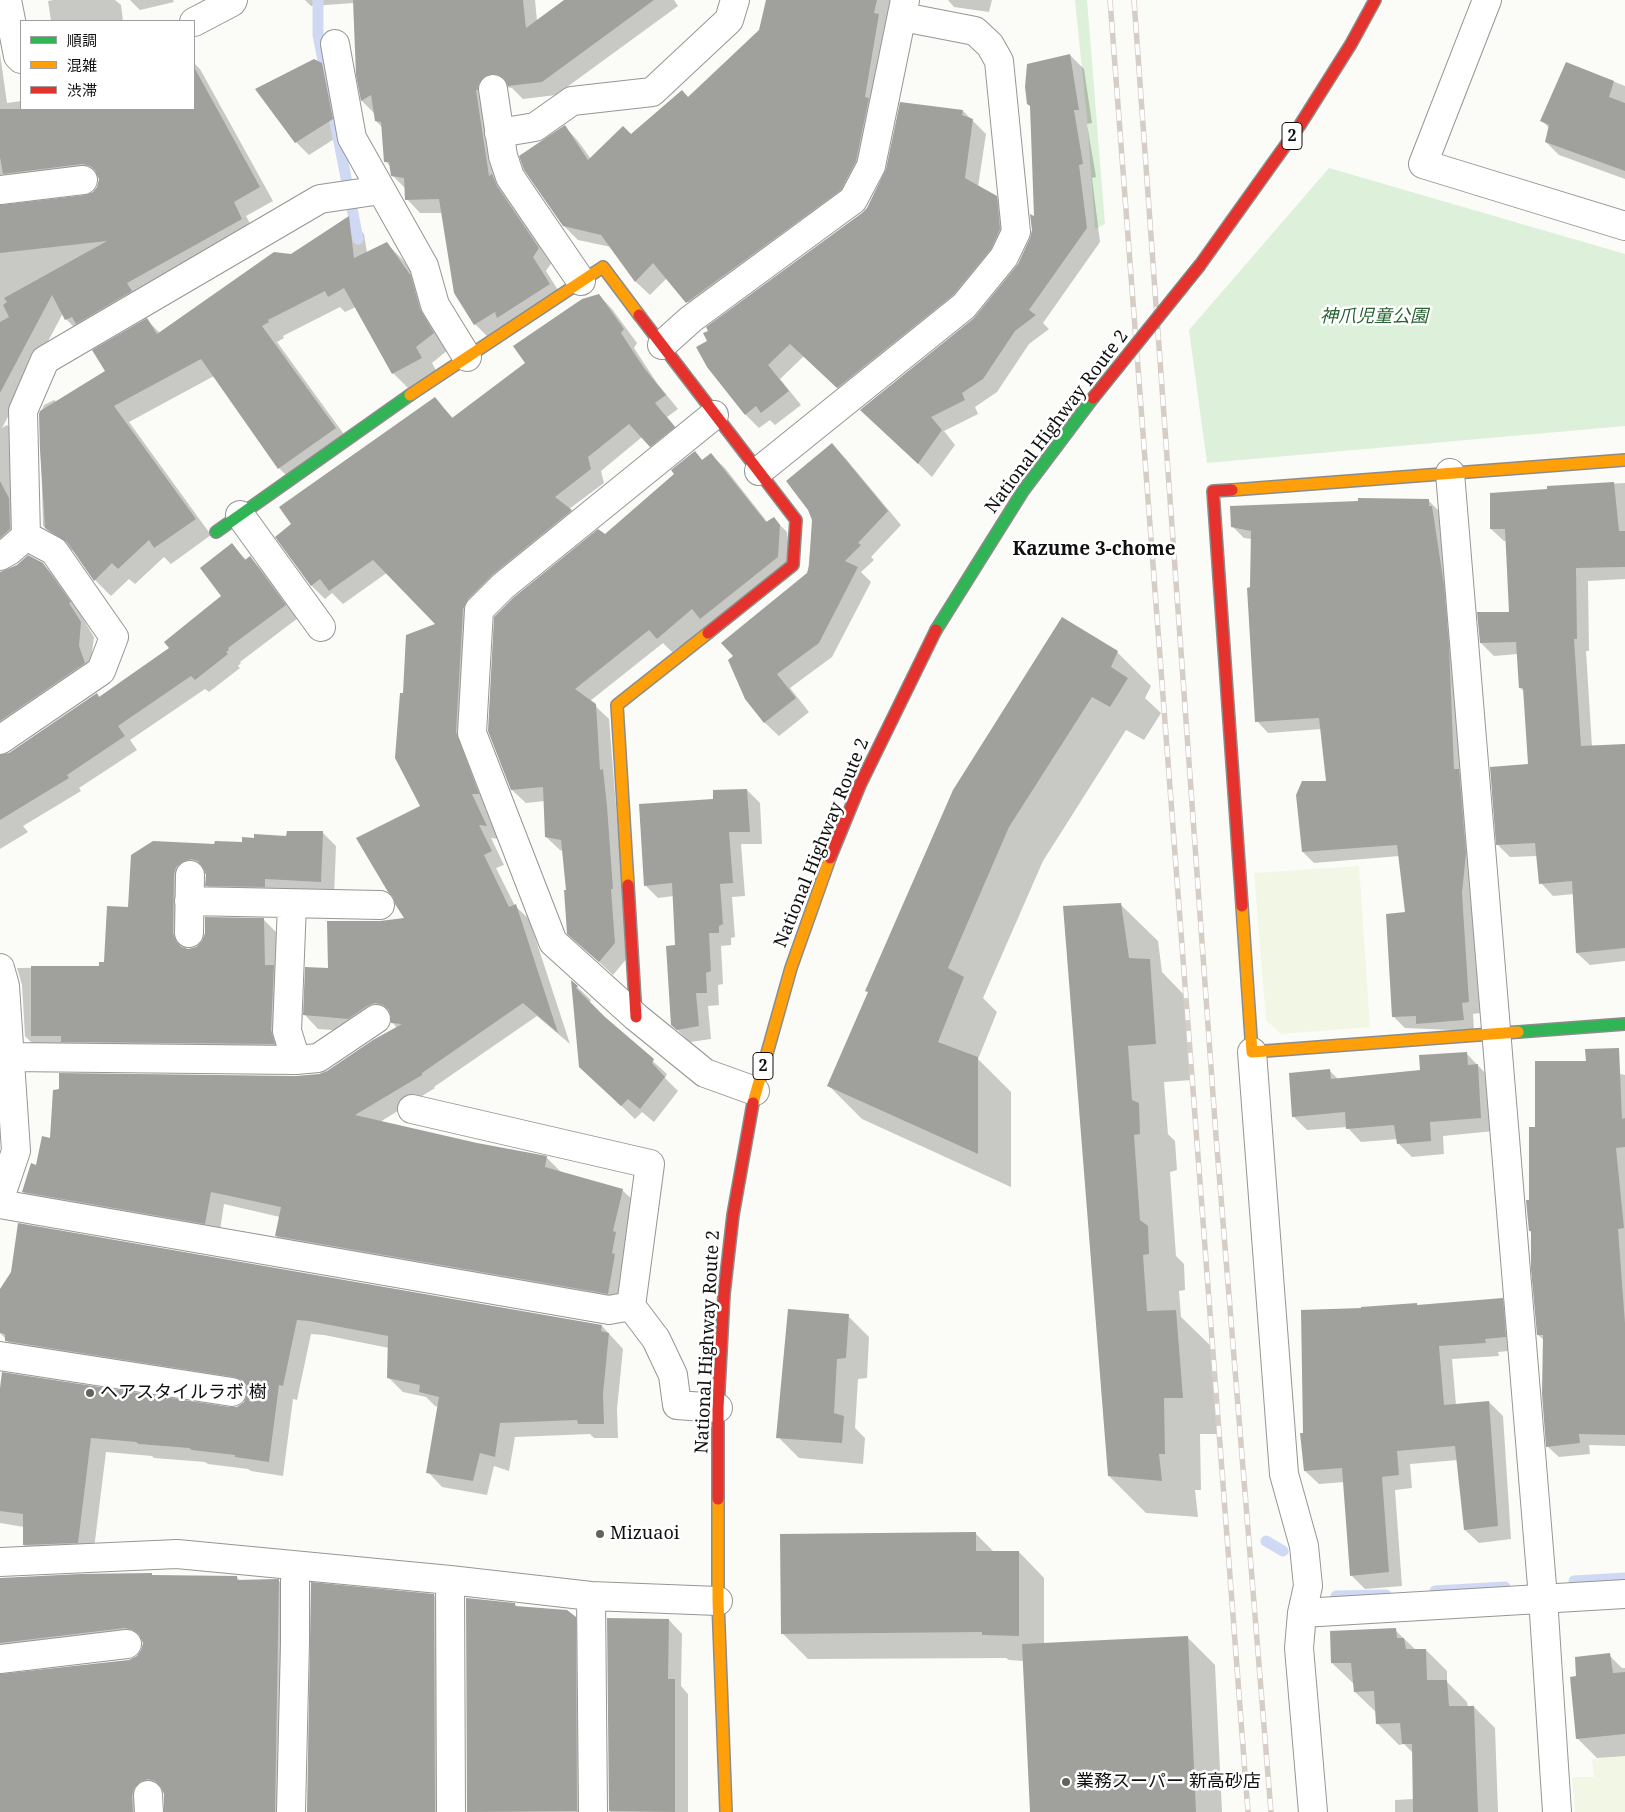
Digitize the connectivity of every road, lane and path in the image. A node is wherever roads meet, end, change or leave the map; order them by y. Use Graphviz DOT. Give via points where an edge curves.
graph roads {
  1 [pos="8,0"];
  2 [pos="232,0"];
  3 [pos="735,0"];
  4 [pos="1375,0"];
  5 [pos="1487,0"];
  6 [pos="904,9"];
  7 [pos="195,21"];
  8 [pos="335,44"];
  9 [pos="20,58"];
  10 [pos="493,90"];
  11 [pos="499,133"];
  12 [pos="83,180"];
  13 [pos="0,190"];
  14 [pos="381,190"];
  15 [pos="1625,226"];
  16 [pos="582,281"];
  17 [pos="662,345"];
  18 [pos="467,357"];
  19 [pos="714,415"];
  20 [pos="1625,460"];
  21 [pos="759,471"];
  22 [pos="1450,473"];
  23 [pos="240,515"];
  24 [pos="216,532"];
  25 [pos="26,536"];
  26 [pos="0,556"];
  27 [pos="321,627"];
  28 [pos="0,740"];
  29 [pos="292,904"];
  30 [pos="380,905"];
  31 [pos="189,933"];
  32 [pos="2,980"];
  33 [pos="636,1017"];
  34 [pos="376,1019"];
  35 [pos="1625,1024"];
  36 [pos="1497,1034"];
  37 [pos="1252,1052"];
  38 [pos="9,1056"];
  39 [pos="296,1060"];
  40 [pos="755,1091"];
  41 [pos="412,1109"];
  42 [pos="0,1198"];
  43 [pos="0,1204"];
  44 [pos="631,1306"];
  45 [pos="0,1356"];
  46 [pos="232,1392"];
  47 [pos="718,1408"];
  48 [pos="0,1562"];
  49 [pos="295,1566"];
  50 [pos="450,1580"];
  51 [pos="1625,1594"];
  52 [pos="591,1596"];
  53 [pos="1543,1598"];
  54 [pos="718,1601"];
  55 [pos="1302,1613"];
  56 [pos="127,1644"];
  57 [pos="0,1658"];
  58 [pos="291,1812"];
  59 [pos="451,1812"];
  60 [pos="593,1812"];
  61 [pos="726,1812"];
  62 [pos="1313,1812"];
  63 [pos="1558,1812"];
  1 -- 9 [label="street"];
  2 -- 7 [label="street"];
  3 -- 11 [label="street" via="729,20 652,92 572,101 535,127"];
  4 -- 40 [label="main road, National Highway Route 2 / 2, bridge" via="1300,125 1200,265 1023,491 931,638 860,785 830,859 790,968"];
  5 -- 15 [label="street" via="1423,164"];
  6 -- 17 [label="street" via="871,166 853,200 692,319"];
  6 -- 21 [label="street" via="975,31 990,45 999,61 1016,232 1004,257 964,306"];
  8 -- 14 [label="street" via="352,138"];
  10 -- 11 [label="street"];
  11 -- 16 [label="street" via="510,177"];
  12 -- 13 [label="street"];
  14 -- 18 [label="street" via="424,266 435,305"];
  14 -- 25 [label="street" via="320,199 45,360 23,412"];
  16 -- 17 [label="main road" via="604,267"];
  16 -- 18 [label="main road"];
  17 -- 19 [label="main road"];
  18 -- 23 [label="main road"];
  19 -- 21 [label="main road"];
  19 -- 33 [label="street" via="503,586 479,610 472,733 552,942"];
  20 -- 22 [label="main road"];
  21 -- 33 [label="main road" via="796,520 793,565 617,704"];
  22 -- 36 [label="street"];
  22 -- 37 [label="main road" via="1213,490"];
  23 -- 24 [label="main road"];
  23 -- 27 [label="street"];
  25 -- 26 [label="street"];
  25 -- 28 [label="street" via="54,551 114,637 101,671"];
  29 -- 30 [label="street"];
  29 -- 31 [label="street" via="189,888"];
  29 -- 39 [label="street" via="287,1031"];
  32 -- 38 [label="street"];
  33 -- 40 [label="street" via="705,1073"];
  34 -- 39 [label="street" via="318,1058"];
  35 -- 36 [label="main road"];
  36 -- 37 [label="main road"];
  36 -- 53 [label="street"];
  37 -- 55 [label="street" via="1284,1474 1304,1546 1308,1586"];
  38 -- 39 [label="street"];
  38 -- 42 [label="street" via="16,1151"];
  40 -- 47 [label="main road, National Highway Route 2 / 2" via="733,1216 724,1294"];
  41 -- 44 [label="street" via="650,1164"];
  43 -- 44 [label="street" via="610,1310"];
  44 -- 47 [label="street" via="656,1339 669,1366 676,1405"];
  45 -- 46 [label="street"];
  47 -- 54 [label="main road, National Highway Route 2 / 2"];
  48 -- 49 [label="street" via="176,1554"];
  49 -- 50 [label="street"];
  49 -- 58 [label="street"];
  50 -- 52 [label="street"];
  50 -- 59 [label="street"];
  51 -- 53 [label="street"];
  52 -- 54 [label="street"];
  52 -- 60 [label="street"];
  53 -- 55 [label="street"];
  53 -- 63 [label="street"];
  54 -- 61 [label="main road, National Highway Route 2 / 2"];
  55 -- 62 [label="street" via="1299,1648"];
  56 -- 57 [label="street"];
}
